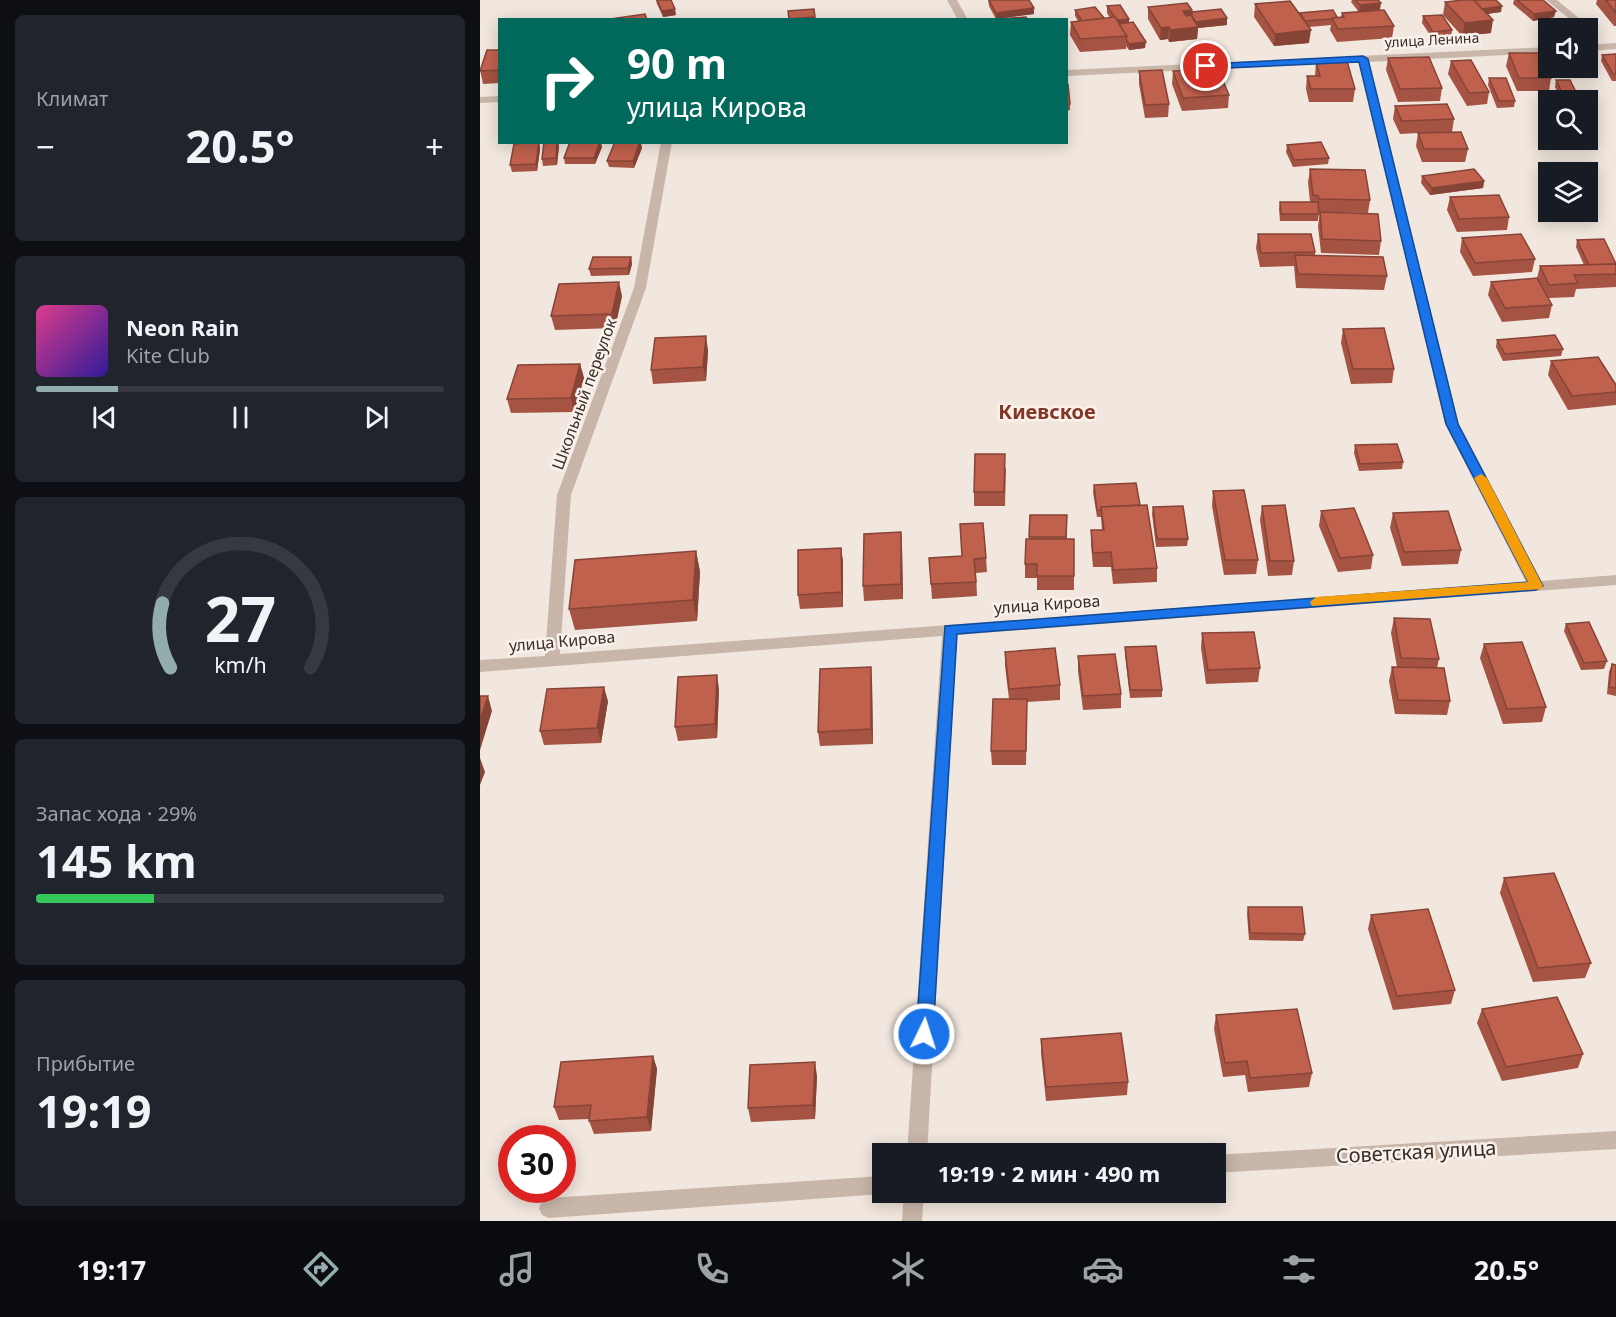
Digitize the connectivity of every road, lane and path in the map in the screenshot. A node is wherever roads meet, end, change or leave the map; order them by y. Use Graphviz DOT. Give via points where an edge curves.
graph roads {
  1 [pos="952,0"];
  2 [pos="1551,0"];
  3 [pos="962,18"];
  4 [pos="1573,18"];
  5 [pos="1598,37"];
  6 [pos="1612,47"];
  7 [pos="1538,50"];
  8 [pos="1363,59"];
  9 [pos="1068,73"];
  10 [pos="498,99"];
  11 [pos="480,100"];
  12 [pos="667,144"];
  13 [pos="1616,580"];
  14 [pos="1536,586"];
  15 [pos="950,630"];
  16 [pos="552,660"];
  17 [pos="480,666"];
  18 [pos="1616,1140"];
  19 [pos="918,1143"];
  20 [pos="1226,1163"];
  21 [pos="872,1186"];
  22 [pos="913,1203"];
  23 [pos="549,1208"];
  24 [pos="912,1221"];
  1 -- 3 [label="street"];
  2 -- 4 [label="street"];
  5 -- 6 [label="street"];
  7 -- 8 [label="street, улица Ленина"];
  8 -- 9 [label="street, улица Ленина"];
  8 -- 14 [label="street" via="1452,424"];
  10 -- 11 [label="street"];
  12 -- 16 [label="street, Школьный переулок" via="640,288 564,495"];
  13 -- 14 [label="street, улица Кирова"];
  14 -- 15 [label="street, улица Кирова"];
  15 -- 16 [label="street, улица Кирова"];
  15 -- 19 [label="street"];
  16 -- 17 [label="street, улица Кирова"];
  18 -- 20 [label="street, Советская улица"];
  21 -- 23 [label="street"];
  22 -- 24 [label="street"];
}
